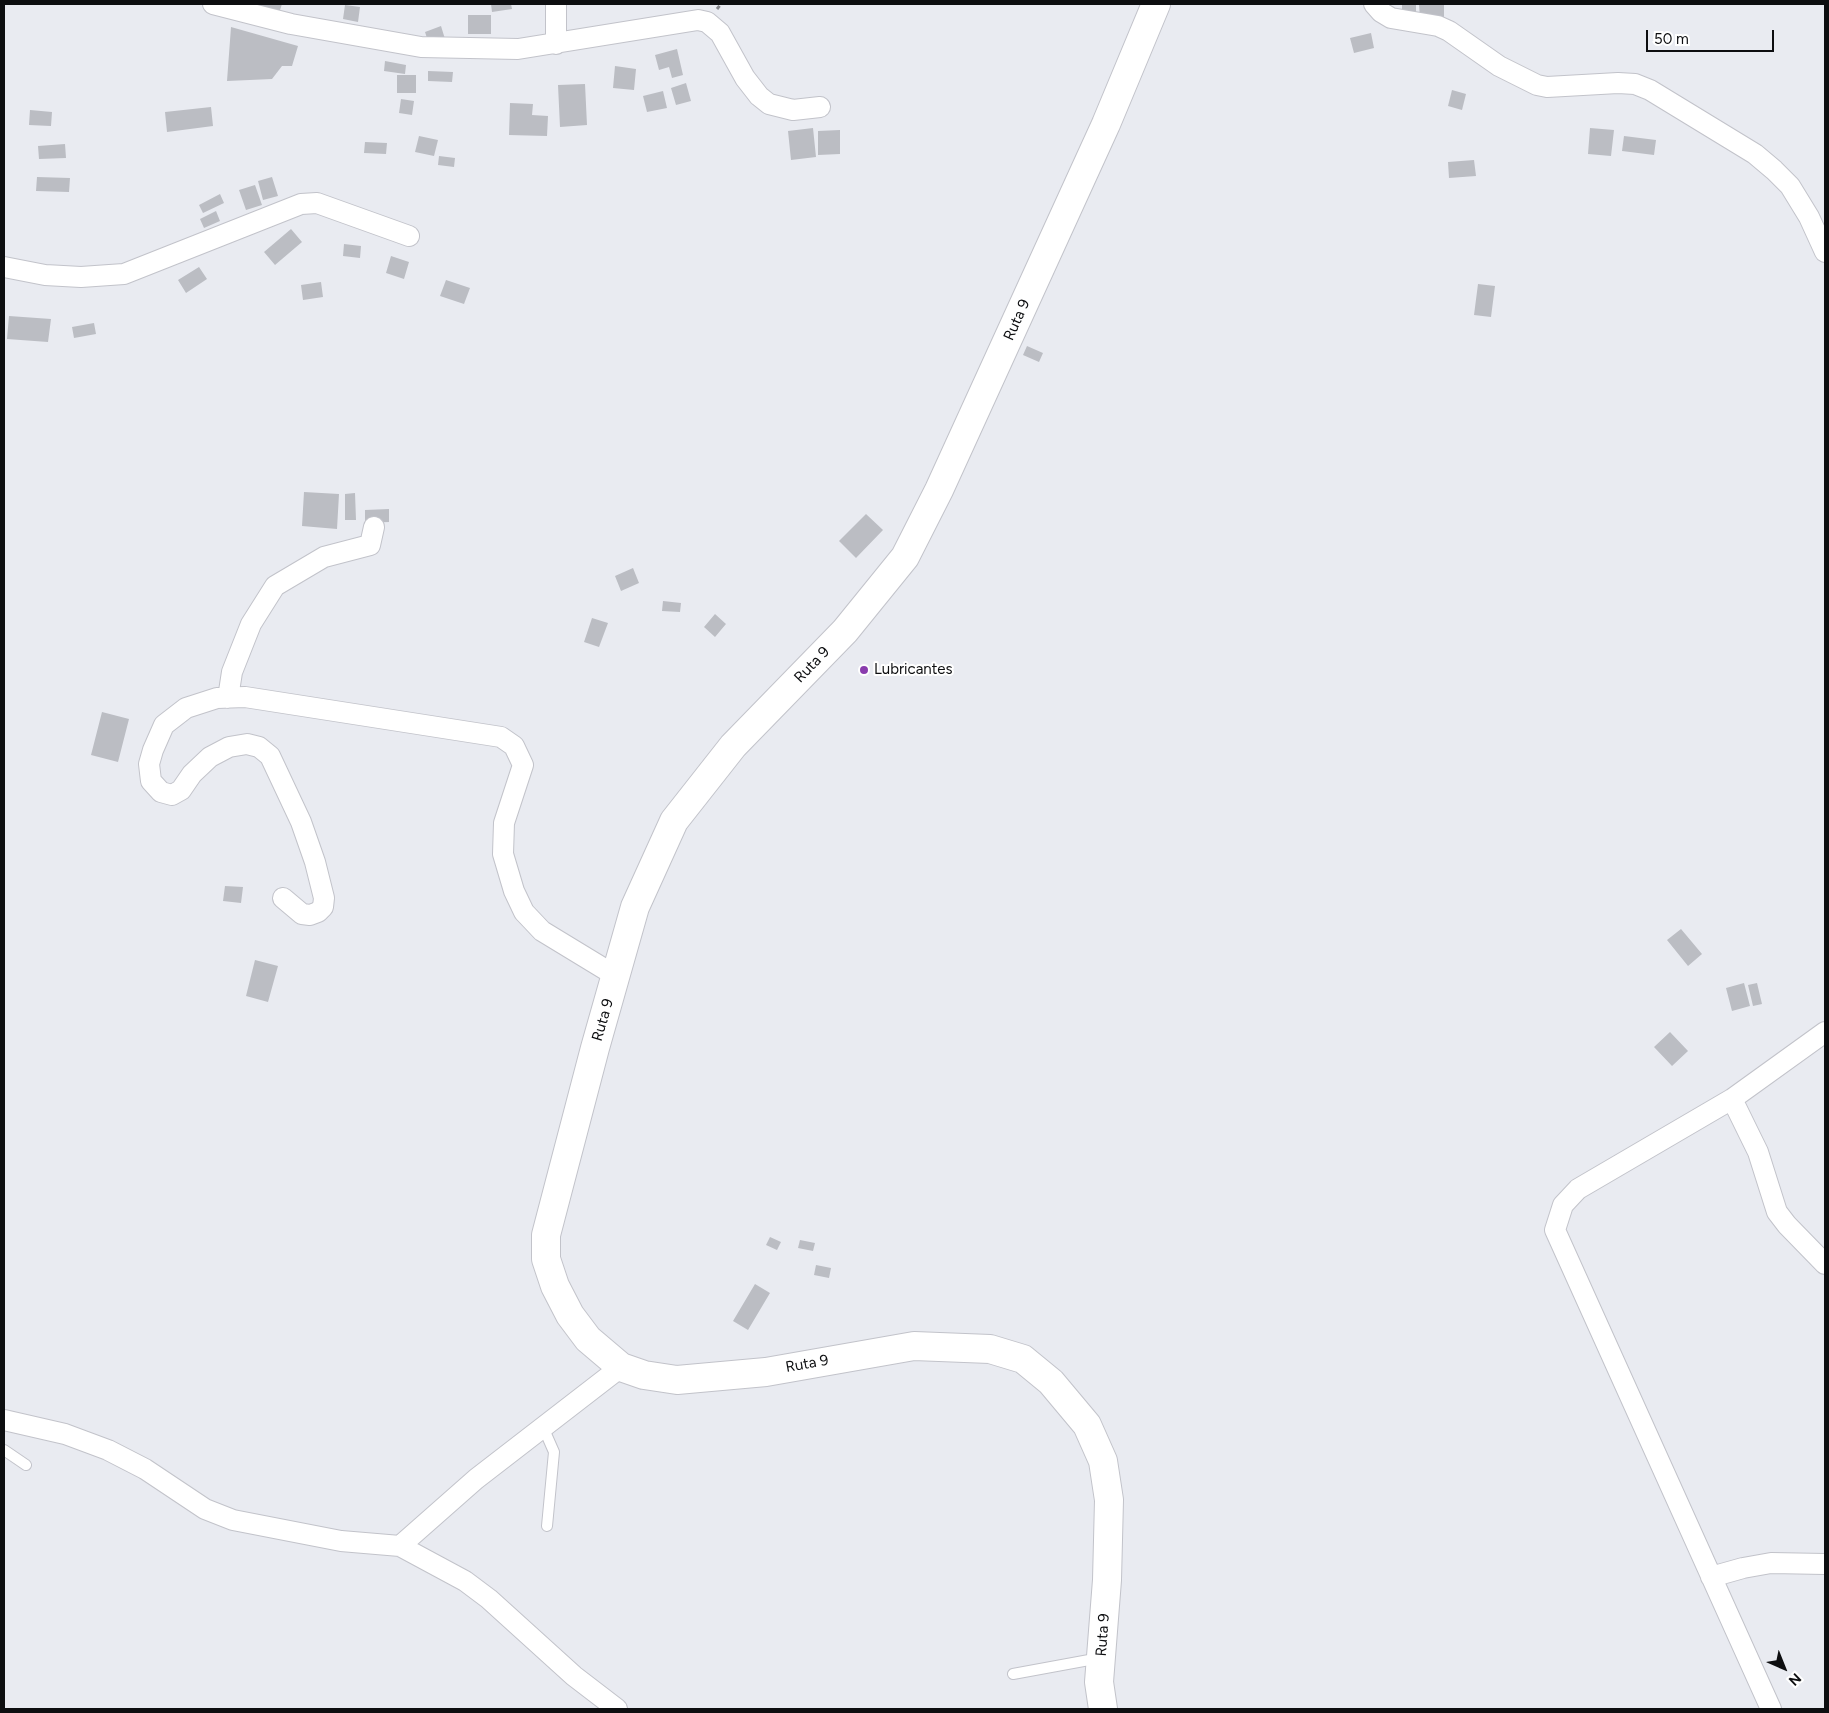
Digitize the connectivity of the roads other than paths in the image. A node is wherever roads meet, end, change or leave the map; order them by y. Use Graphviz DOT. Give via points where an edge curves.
graph roads {
  1 [pos="212,4"];
  2 [pos="556,4"];
  3 [pos="1156,4"];
  4 [pos="1374,4"];
  5 [pos="556,44"];
  6 [pos="820,107"];
  7 [pos="409,236"];
  8 [pos="1825,252"];
  9 [pos="4,267"];
  10 [pos="374,527"];
  11 [pos="228,698"];
  12 [pos="283,898"];
  13 [pos="616,976"];
  14 [pos="1825,1032"];
  15 [pos="1732,1099"];
  16 [pos="1825,1264"];
  17 [pos="621,1367"];
  18 [pos="4,1420"];
  19 [pos="543,1428"];
  20 [pos="4,1450"];
  21 [pos="26,1465"];
  22 [pos="547,1526"];
  23 [pos="400,1546"];
  24 [pos="1825,1564"];
  25 [pos="1711,1577"];
  26 [pos="1101,1658"];
  27 [pos="1013,1674"];
  28 [pos="617,1709"];
  29 [pos="1103,1709"];
  30 [pos="1771,1709"];
  1 -- 5 [label="street" via="291,24 421,47 518,49"];
  2 -- 5 [label="street"];
  3 -- 13 [label="main road, Ruta 9" via="1106,124 939,490 905,557 845,630 733,746 674,821 635,907"];
  4 -- 8 [label="street" via="1391,18 1449,31 1499,66 1537,85 1618,83 1650,90 1735,141 1774,170 1809,217"];
  5 -- 6 [label="street" via="677,22 707,22 720,33 749,84 769,104 793,110"];
  7 -- 9 [label="street" via="317,203 301,204 124,274 45,275"];
  10 -- 11 [label="street" via="370,545 324,557 275,586 251,624 232,672"];
  11 -- 12 [label="street" via="217,698 186,708 164,725 152,750 149,764 151,781 161,792 172,796 210,757 229,747 247,744 270,756 301,822 315,862 324,898 323,907 310,915 302,914"];
  11 -- 13 [label="street" via="245,697 501,736 514,746 523,765 504,822 503,854 524,912 542,931"];
  13 -- 17 [label="main road, Ruta 9" via="546,1236 546,1259 570,1315 588,1339"];
  14 -- 15 [label="street"];
  15 -- 16 [label="street" via="1758,1152 1777,1212"];
  15 -- 25 [label="street" via="1578,1189 1562,1205 1555,1230"];
  17 -- 19 [label="street"];
  17 -- 26 [label="main road, Ruta 9" via="676,1380 766,1372 914,1346 990,1349 1023,1360 1051,1382 1087,1426 1103,1461 1110,1500"];
  18 -- 23 [label="street" via="65,1434 108,1450 145,1469 204,1509 233,1520 341,1541"];
  19 -- 22 [label="lane" via="554,1452"];
  19 -- 23 [label="street" via="476,1480"];
  20 -- 21 [label="lane"];
  23 -- 28 [label="street" via="465,1581"];
  24 -- 25 [label="street" via="1771,1563"];
  25 -- 30 [label="street"];
  26 -- 27 [label="lane"];
  26 -- 29 [label="main road, Ruta 9" via="1099,1682"];
}
